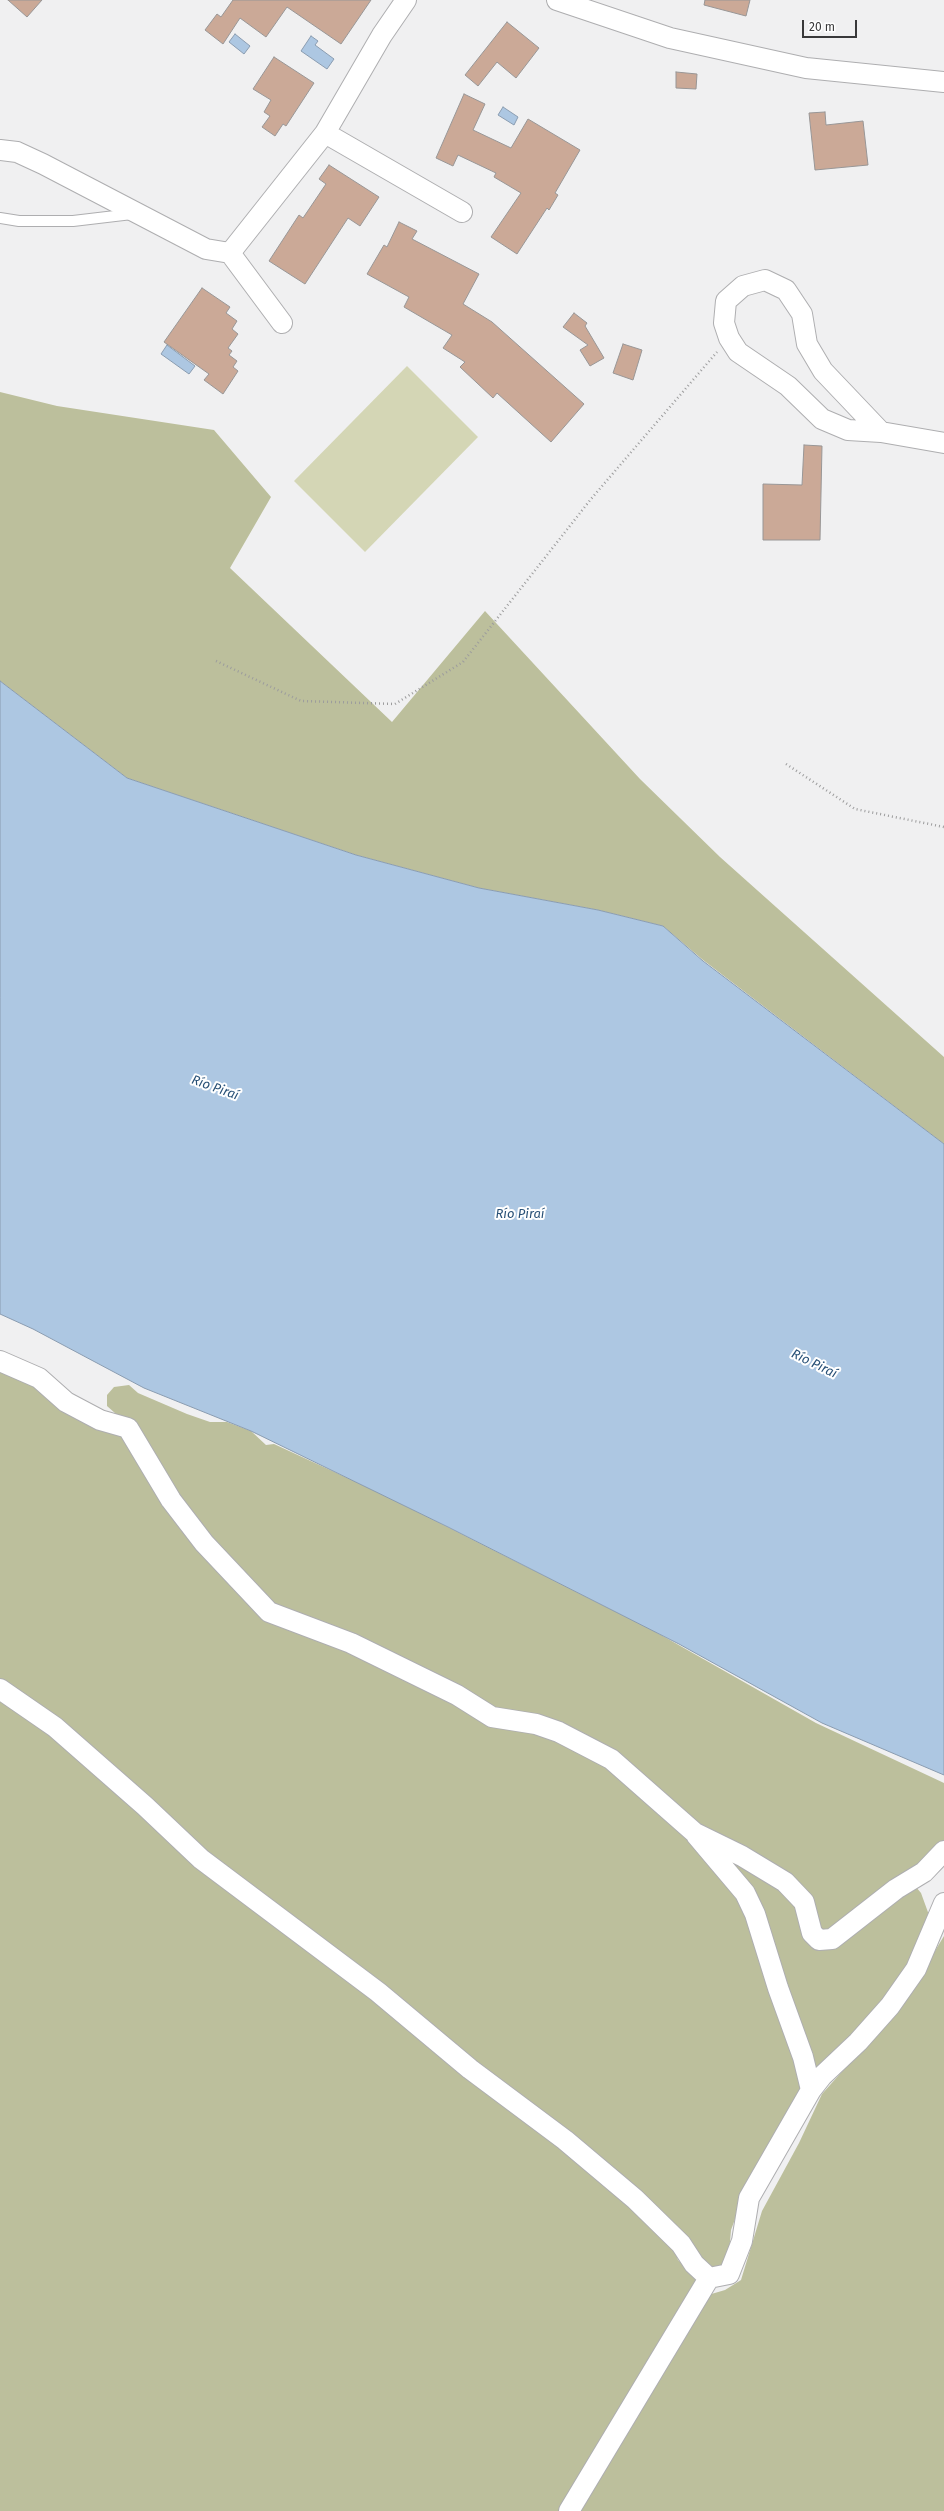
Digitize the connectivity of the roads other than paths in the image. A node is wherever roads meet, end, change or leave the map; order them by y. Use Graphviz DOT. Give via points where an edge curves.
graph roads {
  1 [pos="406,0"];
  2 [pos="558,0"];
  3 [pos="944,82"];
  4 [pos="325,133"];
  5 [pos="0,150"];
  6 [pos="462,212"];
  7 [pos="134,213"];
  8 [pos="0,218"];
  9 [pos="230,253"];
  10 [pos="282,323"];
  11 [pos="881,432"];
  12 [pos="944,443"];
  13 [pos="0,1361"];
  14 [pos="0,1689"];
  15 [pos="695,1834"];
  16 [pos="944,1851"];
  17 [pos="944,1903"];
  18 [pos="811,2090"];
  19 [pos="709,2278"];
  20 [pos="569,2511"];
  1 -- 4 [label="street"];
  2 -- 3 [label="street" via="670,38 806,68"];
  4 -- 6 [label="street"];
  4 -- 9 [label="street"];
  5 -- 7 [label="street" via="17,152 43,164"];
  7 -- 8 [label="lane" via="73,221 19,221"];
  7 -- 9 [label="street" via="206,249"];
  9 -- 10 [label="street"];
  11 -- 11 [label="street" via="823,371 807,344 802,314 786,290 765,280 743,286 726,301 724,323 729,338 738,352 788,386 822,419 848,430"];
  11 -- 12 [label="street"];
  13 -- 15 [label="street" via="39,1378 66,1402 100,1420 128,1428 171,1500 204,1543 269,1612 351,1642 457,1695 492,1716 536,1724 559,1732 611,1759"];
  14 -- 19 [label="street" via="55,1727 146,1806 200,1859 378,1992 470,2069 570,2145 635,2199 681,2244 694,2264"];
  15 -- 16 [label="street" via="742,1856 785,1882 804,1902 812,1933 819,1940 832,1939 896,1889 924,1872"];
  15 -- 18 [label="street" via="745,1893 755,1914 803,2057"];
  17 -- 18 [label="street" via="916,1969 890,2006"];
  18 -- 19 [label="street" via="749,2198 742,2242 729,2274"];
  19 -- 20 [label="street"];
}
